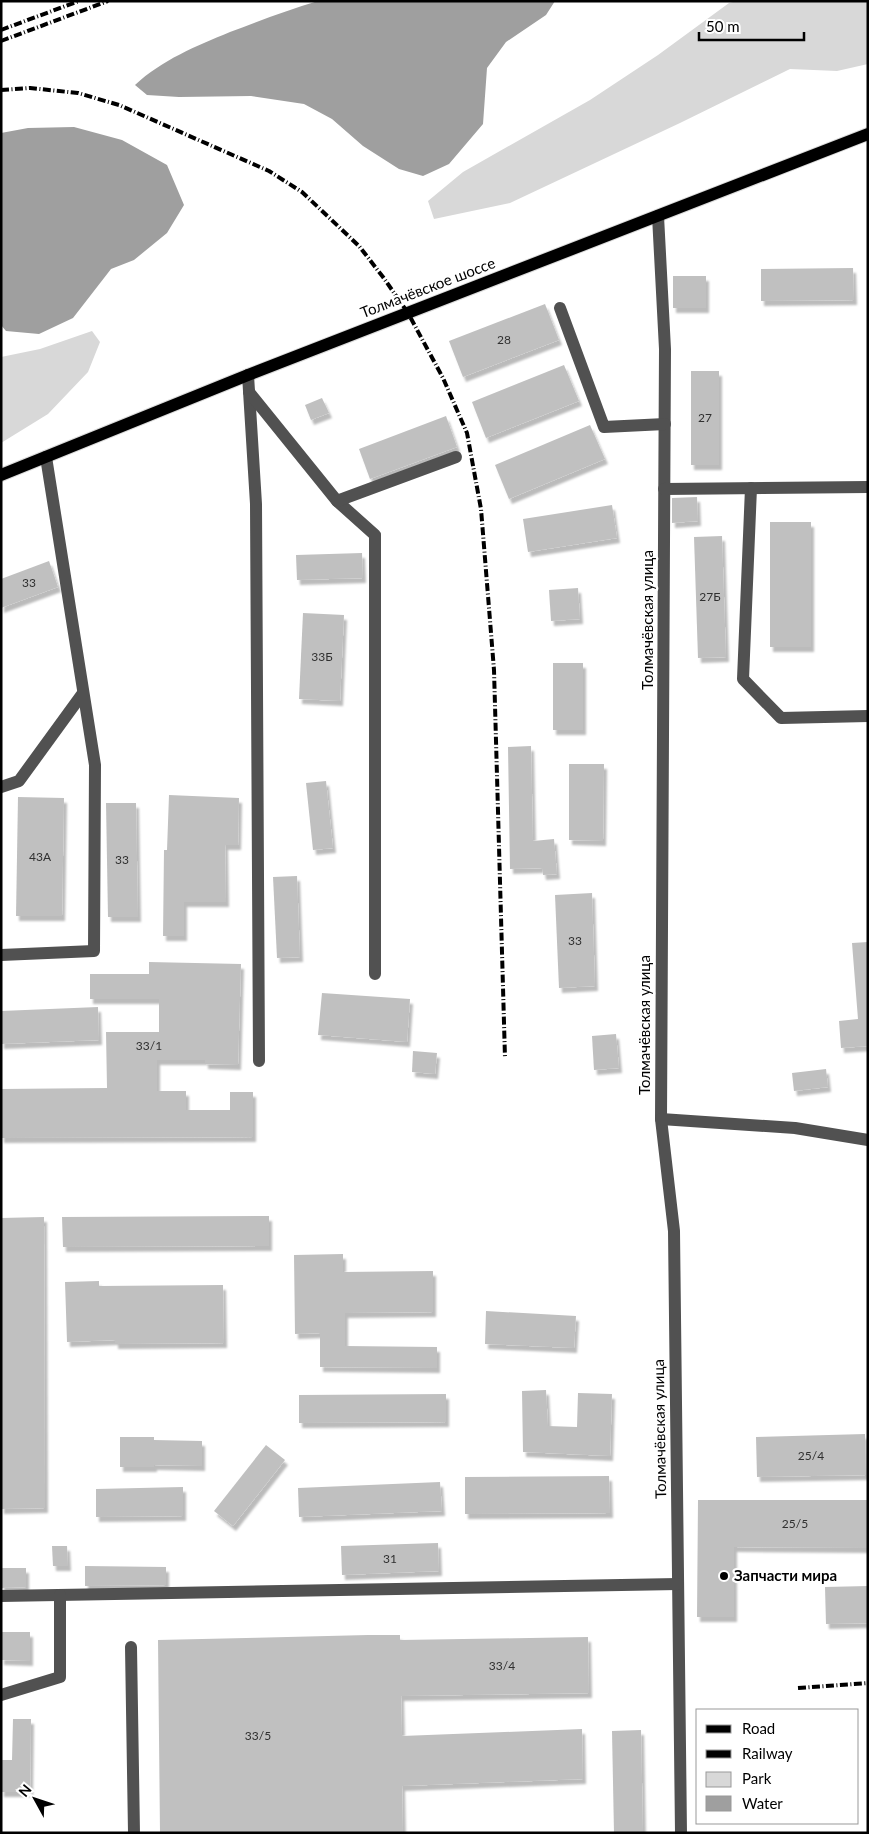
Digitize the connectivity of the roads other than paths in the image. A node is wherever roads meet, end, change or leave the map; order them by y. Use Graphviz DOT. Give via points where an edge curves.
graph roads {
  1 [pos="868,134"];
  2 [pos="658,216"];
  3 [pos="560,308"];
  4 [pos="248,375"];
  5 [pos="249,392"];
  6 [pos="665,424"];
  7 [pos="46,456"];
  8 [pos="456,457"];
  9 [pos="1,474"];
  10 [pos="752,488"];
  11 [pos="868,488"];
  12 [pos="664,489"];
  13 [pos="337,501"];
  14 [pos="83,693"];
  15 [pos="868,716"];
  16 [pos="1,787"];
  17 [pos="1,955"];
  18 [pos="375,974"];
  19 [pos="259,1061"];
  20 [pos="661,1119"];
  21 [pos="868,1140"];
  22 [pos="678,1584"];
  23 [pos="60,1595"];
  24 [pos="1,1596"];
  25 [pos="132,1647"];
  26 [pos="1,1695"];
  27 [pos="134,1833"];
  28 [pos="681,1833"];
  1 -- 2 [label="main road, Толмачёвское шоссе"];
  2 -- 4 [label="main road, Толмачёвское шоссе"];
  2 -- 6 [label="street, Толмачёвская улица" via="665,349"];
  3 -- 6 [label="street" via="604,427"];
  4 -- 5 [label="street"];
  4 -- 7 [label="main road, Толмачёвское шоссе"];
  5 -- 13 [label="street"];
  5 -- 19 [label="street" via="256,504"];
  6 -- 12 [label="street, Толмачёвская улица"];
  7 -- 9 [label="main road, Толмачёвское шоссе"];
  7 -- 14 [label="street"];
  8 -- 13 [label="street"];
  10 -- 11 [label="street"];
  10 -- 12 [label="street"];
  10 -- 15 [label="street" via="743,679 781,718"];
  12 -- 20 [label="street, Толмачёвская улица"];
  13 -- 18 [label="street" via="375,535"];
  14 -- 16 [label="street" via="19,781"];
  14 -- 17 [label="street" via="94,765 94,951"];
  20 -- 21 [label="street" via="795,1128"];
  20 -- 22 [label="street, Толмачёвская улица" via="674,1231"];
  22 -- 23 [label="street"];
  22 -- 28 [label="street, Толмачёвская улица"];
  23 -- 24 [label="street"];
  23 -- 26 [label="street" via="60,1677"];
  25 -- 27 [label="street"];
}
